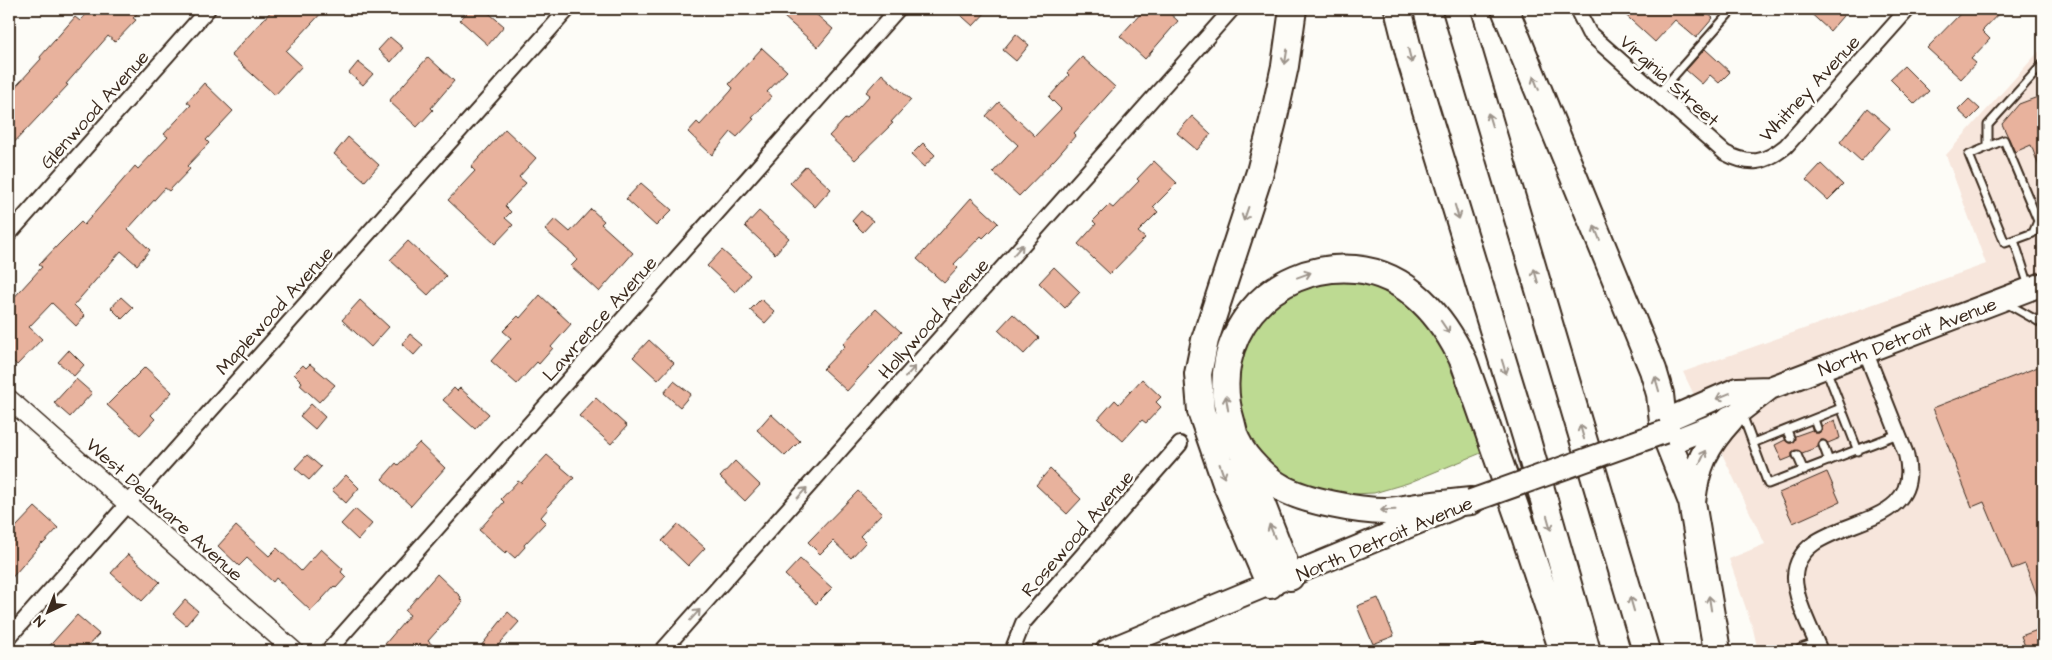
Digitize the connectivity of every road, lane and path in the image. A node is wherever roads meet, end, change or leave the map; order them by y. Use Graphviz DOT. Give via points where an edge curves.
graph roads {
  1 [pos="208,9"];
  2 [pos="568,9"];
  3 [pos="898,9"];
  4 [pos="1232,9"];
  5 [pos="1293,9"];
  6 [pos="1398,9"];
  7 [pos="1456,9"];
  8 [pos="1505,9"];
  9 [pos="1577,9"];
  10 [pos="1734,9"];
  11 [pos="1908,9"];
  12 [pos="2043,64"];
  13 [pos="1658,94"];
  14 [pos="1988,147"];
  15 [pos="1752,162"];
  16 [pos="9,234"];
  17 [pos="2014,240"];
  18 [pos="2037,286"];
  19 [pos="2002,300"];
  20 [pos="2043,324"];
  21 [pos="1866,352"];
  22 [pos="1826,368"];
  23 [pos="1770,388"];
  24 [pos="9,398"];
  25 [pos="1841,408"];
  26 [pos="1735,415"];
  27 [pos="1814,419"];
  28 [pos="1817,428"];
  29 [pos="1786,430"];
  30 [pos="1664,432"];
  31 [pos="1898,434"];
  32 [pos="1790,438"];
  33 [pos="1753,443"];
  34 [pos="1180,444"];
  35 [pos="1238,444"];
  36 [pos="1823,445"];
  37 [pos="1858,451"];
  38 [pos="1797,455"];
  39 [pos="1829,462"];
  40 [pos="1804,471"];
  41 [pos="1471,501"];
  42 [pos="1692,502"];
  43 [pos="127,503"];
  44 [pos="1280,581"];
  45 [pos="9,637"];
  46 [pos="1819,648"];
  47 [pos="294,651"];
  48 [pos="328,651"];
  49 [pos="662,651"];
  50 [pos="1012,651"];
  51 [pos="1107,651"];
  52 [pos="1473,651"];
  53 [pos="1495,651"];
  54 [pos="1563,651"];
  55 [pos="1587,651"];
  56 [pos="1646,651"];
  57 [pos="1717,651"];
  58 [pos="1803,651"];
  1 -- 16 [label="street, Glenwood Avenue"];
  2 -- 43 [label="street, Maplewood Avenue"];
  3 -- 48 [label="street, Lawrence Avenue"];
  49 -- 4 [label="street, Hollywood Avenue, one-way"];
  5 -- 44 [label="highway, one-way" via="1285,66 1265,155 1205,340 1198,374 1201,410 1226,483"];
  6 -- 55 [label="highway, one-way"];
  56 -- 7 [label="highway, one-way"];
  30 -- 8 [label="highway, one-way" via="1660,394 1653,370"];
  9 -- 13 [label="street, Virginia Street" via="1589,33"];
  10 -- 13 [label="lane"];
  11 -- 15 [label="street, Whitney Avenue" via="1786,146 1772,157"];
  12 -- 14 [label="lane" via="1988,125"];
  13 -- 15 [label="street, Virginia Street" via="1725,153 1741,161"];
  14 -- 17 [label="lane" via="1969,155 2005,243"];
  14 -- 17 [label="lane" via="2004,140 2038,221 2033,233"];
  17 -- 18 [label="lane"];
  18 -- 19 [label="main road, North Detroit Avenue"];
  19 -- 20 [label="lane"];
  19 -- 21 [label="main road, North Detroit Avenue"];
  21 -- 22 [label="main road, North Detroit Avenue"];
  21 -- 31 [label="street"];
  22 -- 23 [label="main road, North Detroit Avenue"];
  22 -- 25 [label="lane"];
  23 -- 26 [label="main road, North Detroit Avenue"];
  23 -- 30 [label="main road, North Detroit Avenue, one-way" via="1737,390 1671,418"];
  24 -- 43 [label="street, West Delaware Avenue"];
  25 -- 27 [label="lane"];
  25 -- 37 [label="lane"];
  26 -- 30 [label="main road, North Detroit Avenue" via="1679,439"];
  26 -- 33 [label="lane"];
  42 -- 26 [label="highway, one-way" via="1694,480 1703,456 1716,434"];
  27 -- 28 [label="lane"];
  27 -- 29 [label="lane"];
  29 -- 32 [label="lane"];
  29 -- 33 [label="lane"];
  30 -- 41 [label="main road, North Detroit Avenue, bridge"];
  30 -- 42 [label="highway"];
  31 -- 37 [label="lane"];
  31 -- 46 [label="street" via="1909,466 1899,500 1881,514 1818,540 1797,564 1798,597"];
  33 -- 40 [label="lane" via="1768,484"];
  34 -- 50 [label="street, Rosewood Avenue" via="1023,623"];
  41 -- 35 [label="highway, one-way" via="1385,511 1308,498 1283,489 1261,472"];
  44 -- 35 [label="highway, one-way"];
  35 -- 54 [label="highway, one-way" via="1224,383 1231,347 1245,320 1264,297 1293,278 1315,270 1368,270 1394,280 1440,319 1464,362"];
  36 -- 39 [label="lane"];
  37 -- 39 [label="lane"];
  38 -- 40 [label="lane"];
  39 -- 40 [label="lane"];
  41 -- 44 [label="main road, North Detroit Avenue"];
  57 -- 42 [label="highway, one-way"];
  43 -- 45 [label="street, Maplewood Avenue"];
  43 -- 47 [label="street, West Delaware Avenue"];
  44 -- 51 [label="main road, North Detroit Avenue"];
  46 -- 58 [label="street"];
  52 -- 53 [label="lane"];
}
